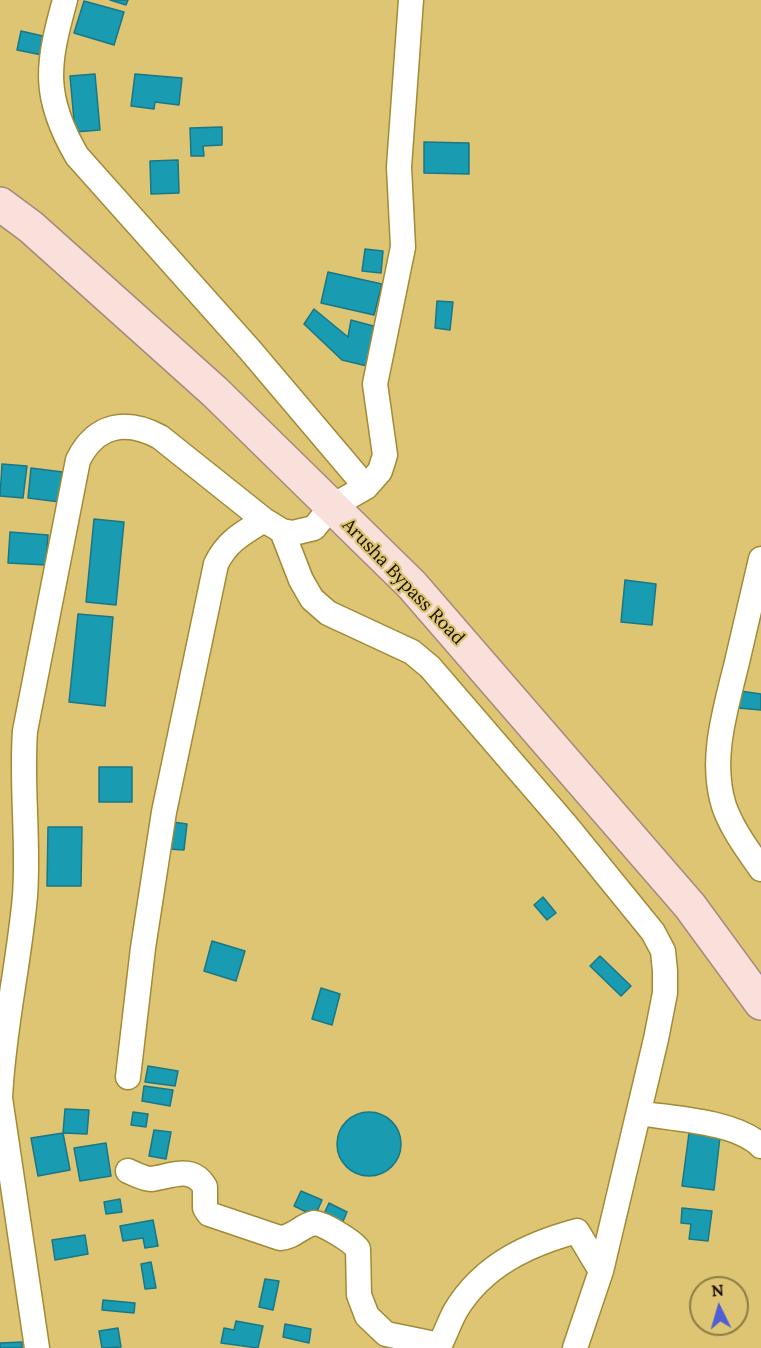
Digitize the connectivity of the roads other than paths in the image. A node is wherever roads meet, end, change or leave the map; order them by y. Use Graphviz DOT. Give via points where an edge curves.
graph roads {
  1 [pos="65,0"];
  2 [pos="411,0"];
  3 [pos="0,204"];
  4 [pos="366,487"];
  5 [pos="331,507"];
  6 [pos="273,525"];
  7 [pos="759,572"];
  8 [pos="761,869"];
  9 [pos="761,1004"];
  10 [pos="128,1077"];
  11 [pos="639,1113"];
  12 [pos="761,1146"];
  13 [pos="128,1171"];
  14 [pos="601,1271"];
  15 [pos="439,1346"];
  16 [pos="37,1348"];
  17 [pos="575,1348"];
  1 -- 4 [label="street" via="52,48 50,80 53,106 78,156"];
  2 -- 4 [label="street" via="399,167 403,247 375,384 385,455 380,471"];
  3 -- 5 [label="main road, Arusha Bypass Road" via="31,227 215,392"];
  4 -- 5 [label="street"];
  5 -- 6 [label="street" via="314,528 303,532"];
  5 -- 9 [label="main road, Arusha Bypass Road" via="412,585 682,897"];
  6 -- 10 [label="street" via="233,539 216,564 164,812"];
  6 -- 11 [label="street" via="312,599 328,613 412,652 430,667 653,932 663,951 665,993"];
  6 -- 16 [label="street" via="145,429 113,428 97,434 78,460 25,730 25,895 2,1057 0,1098"];
  7 -- 8 [label="street" via="721,733 719,775 724,807"];
  11 -- 12 [label="street" via="734,1130"];
  11 -- 14 [label="street"];
  13 -- 15 [label="street" via="148,1179 172,1173 191,1175 205,1187 205,1208 209,1214 279,1238 318,1223 350,1241 358,1248 360,1294 368,1316 386,1334 420,1338"];
  14 -- 15 [label="street" via="577,1231 523,1250 495,1267 470,1290"];
  14 -- 17 [label="street"];
}
